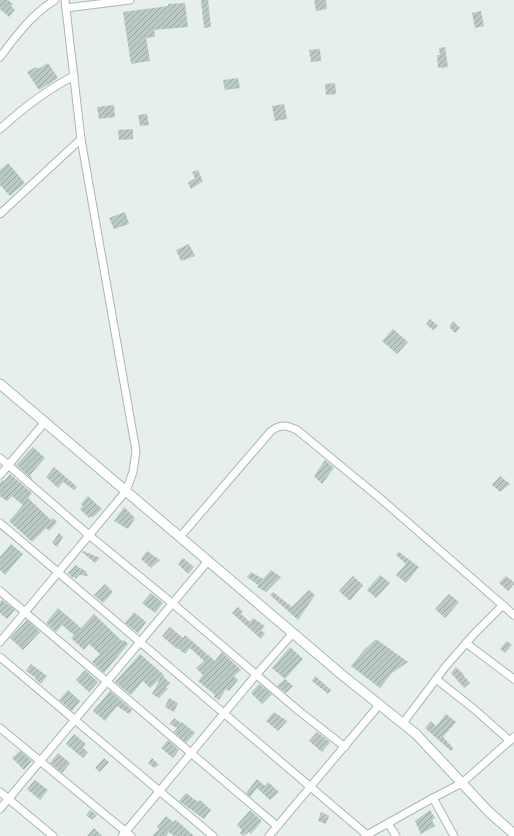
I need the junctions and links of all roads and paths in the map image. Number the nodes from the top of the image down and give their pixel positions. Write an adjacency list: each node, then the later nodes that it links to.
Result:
1 (55, 0): 4 (street)
2 (130, 0): 3 (street)
3 (66, 4): 5 (street)
4 (0, 57)
5 (74, 76): 6 (street); 7 (street)
6 (0, 129)
7 (81, 139): 8 (street); 14 (street)
8 (0, 214)
9 (0, 384): 10 (street)
10 (45, 422): 12 (street); 14 (street)
11 (0, 458): 12 (street)
12 (8, 465): 13 (street); 16 (street)
13 (0, 474)
14 (126, 491): 16 (street); 17 (street)
15 (0, 523): 19 (street)
16 (90, 536): 19 (street); 21 (street)
17 (180, 537): 18 (street); 22 (street)
18 (208, 560): 21 (street); 25 (street)
19 (58, 573): 23 (street); 27 (street)
20 (0, 591): 23 (street)
21 (172, 603): 27 (street); 30 (street)
22 (503, 605): 24 (street); 28 (street)
23 (25, 612): 26 (street); 33 (street)
24 (514, 615)
25 (293, 633): 30 (street); 34 (street)
26 (0, 642)
27 (140, 642): 33 (street); 35 (street)
28 (466, 643): 31 (street); 32 (street)
29 (0, 657): 36 (street)
30 (256, 675): 35 (street); 40 (street)
31 (436, 679): 37 (street); 39 (street)
32 (514, 679)
33 (106, 682): 36 (street); 41 (street)
34 (380, 704): 37 (street); 40 (street)
35 (224, 713): 41 (street); 44 (street)
36 (74, 720): 42 (street); 46 (street)
37 (403, 723): 43 (street)
38 (0, 728): 42 (street)
39 (512, 739): 43 (street)
40 (345, 747): 44 (street)
41 (190, 754): 46 (street); 51 (street)
42 (40, 761): 48 (street); 53 (street)
43 (462, 783): 47 (street); 52 (street)
44 (310, 787): 51 (street); 54 (street)
45 (0, 792): 48 (street)
46 (159, 792): 53 (street); 56 (street)
47 (433, 798): 50 (street); 59 (street)
48 (8, 799): 49 (street); 55 (street)
49 (0, 809)
50 (388, 823): 54 (street); 58 (street)
51 (277, 826): 57 (street)
52 (514, 834)
53 (126, 835)
54 (366, 835)
55 (53, 836)
56 (213, 836)
57 (269, 836)
58 (396, 836)
59 (454, 836)

